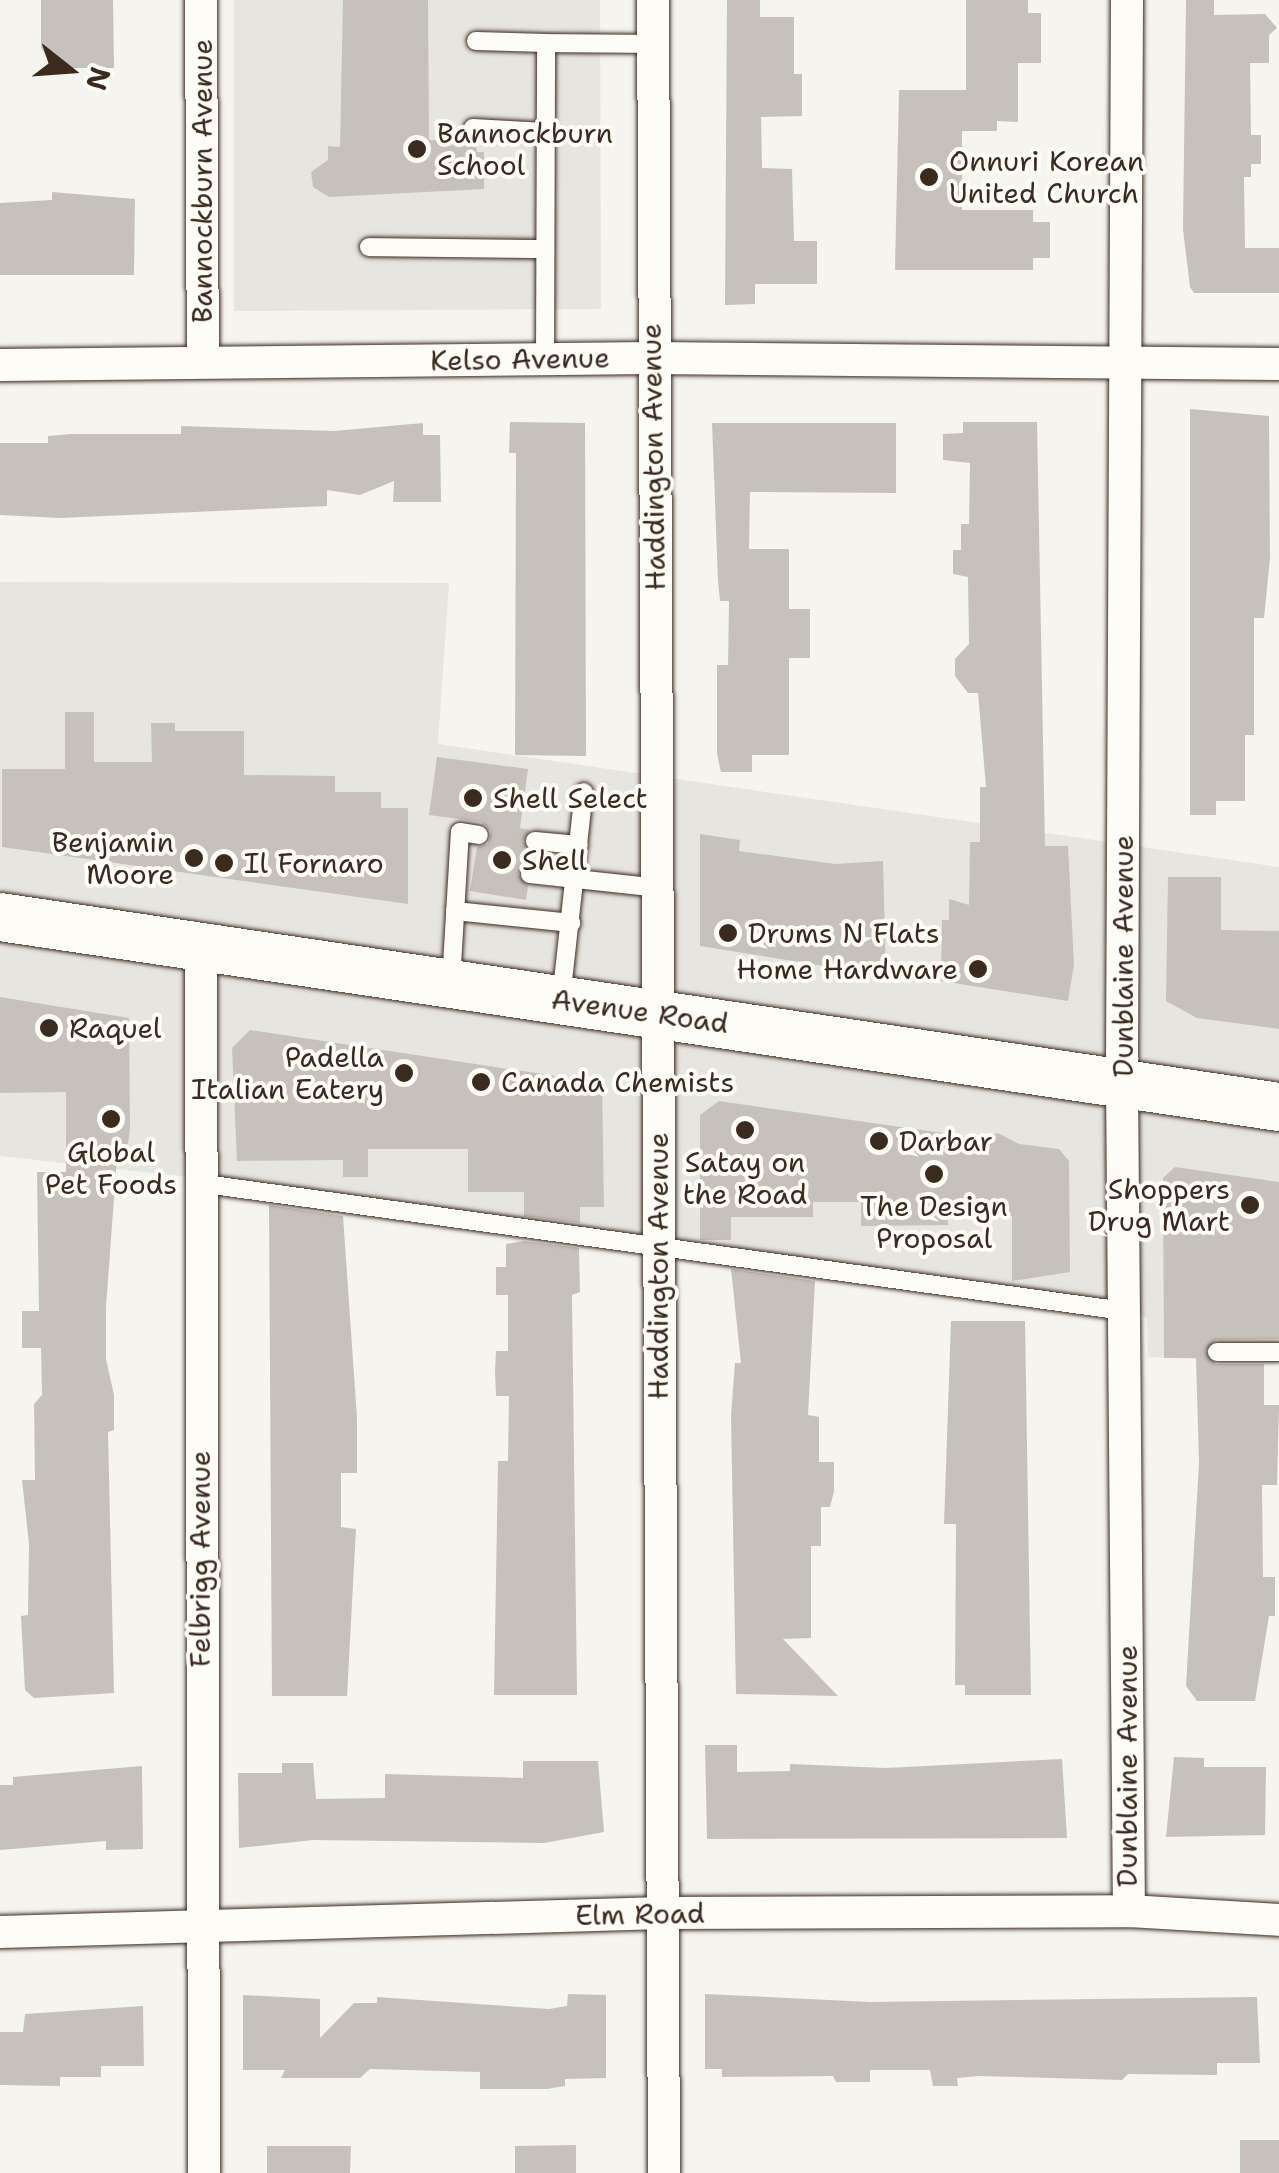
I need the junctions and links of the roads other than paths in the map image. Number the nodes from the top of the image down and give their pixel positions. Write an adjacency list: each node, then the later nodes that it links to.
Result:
1 (200, 0): 14 (street, Bannockburn Avenue)
2 (653, 0): 6 (street, Haddington Avenue)
3 (1127, 0): 13 (street, Dunblaine Avenue)
4 (476, 41): 5 (lane)
5 (546, 43): 6 (lane); 8 (lane)
6 (653, 44): 11 (street, Haddington Avenue)
7 (474, 128): 8 (lane)
8 (546, 132): 10 (lane)
9 (369, 247): 10 (lane)
10 (545, 249): 12 (lane)
11 (651, 358): 12 (street, Kelso Avenue); 13 (street, Kelso Avenue); 23 (street, Haddington Avenue)
12 (545, 359): 14 (street, Kelso Avenue)
13 (1126, 361): 15 (street, Kelso Avenue); 31 (street, Dunblaine Avenue)
14 (203, 362): 16 (street, Kelso Avenue)
15 (1279, 364)
16 (0, 365)
17 (584, 792): 20 (lane)
18 (479, 835): 24 (lane)
19 (535, 840): 20 (lane)
20 (578, 845): 22 (lane)
21 (530, 874): 22 (lane)
22 (575, 880): 23 (lane); 26 (lane)
23 (658, 888): 30 (street, Haddington Avenue)
24 (454, 910): 26 (lane); 28 (lane)
25 (0, 917): 27 (main road, Avenue Road)
26 (571, 923): 29 (lane)
27 (202, 944): 28 (main road, Avenue Road); 33 (street, Felbrigg Avenue)
28 (450, 982): 29 (main road, Avenue Road)
29 (561, 999): 30 (main road, Avenue Road)
30 (658, 1014): 31 (main road, Avenue Road); 34 (street, Haddington Avenue)
31 (1122, 1081): 32 (main road, Avenue Road); 35 (street, Dunblaine Avenue)
32 (1279, 1107)
33 (197, 1182): 34 (lane); 41 (street, Felbrigg Avenue)
34 (657, 1250): 35 (lane); 39 (street, Haddington Avenue)
35 (1124, 1311): 38 (street, Dunblaine Avenue)
36 (1218, 1352): 37 (lane)
37 (1279, 1352)
38 (1128, 1912): 39 (street, Elm Road); 40 (street, Elm Road)
39 (663, 1913): 41 (street, Elm Road); 44 (street, Haddington Avenue)
40 (1279, 1920)
41 (203, 1924): 42 (street, Elm Road); 43 (street, Felbrigg Avenue)
42 (0, 1932)
43 (204, 2173)
44 (664, 2173)

